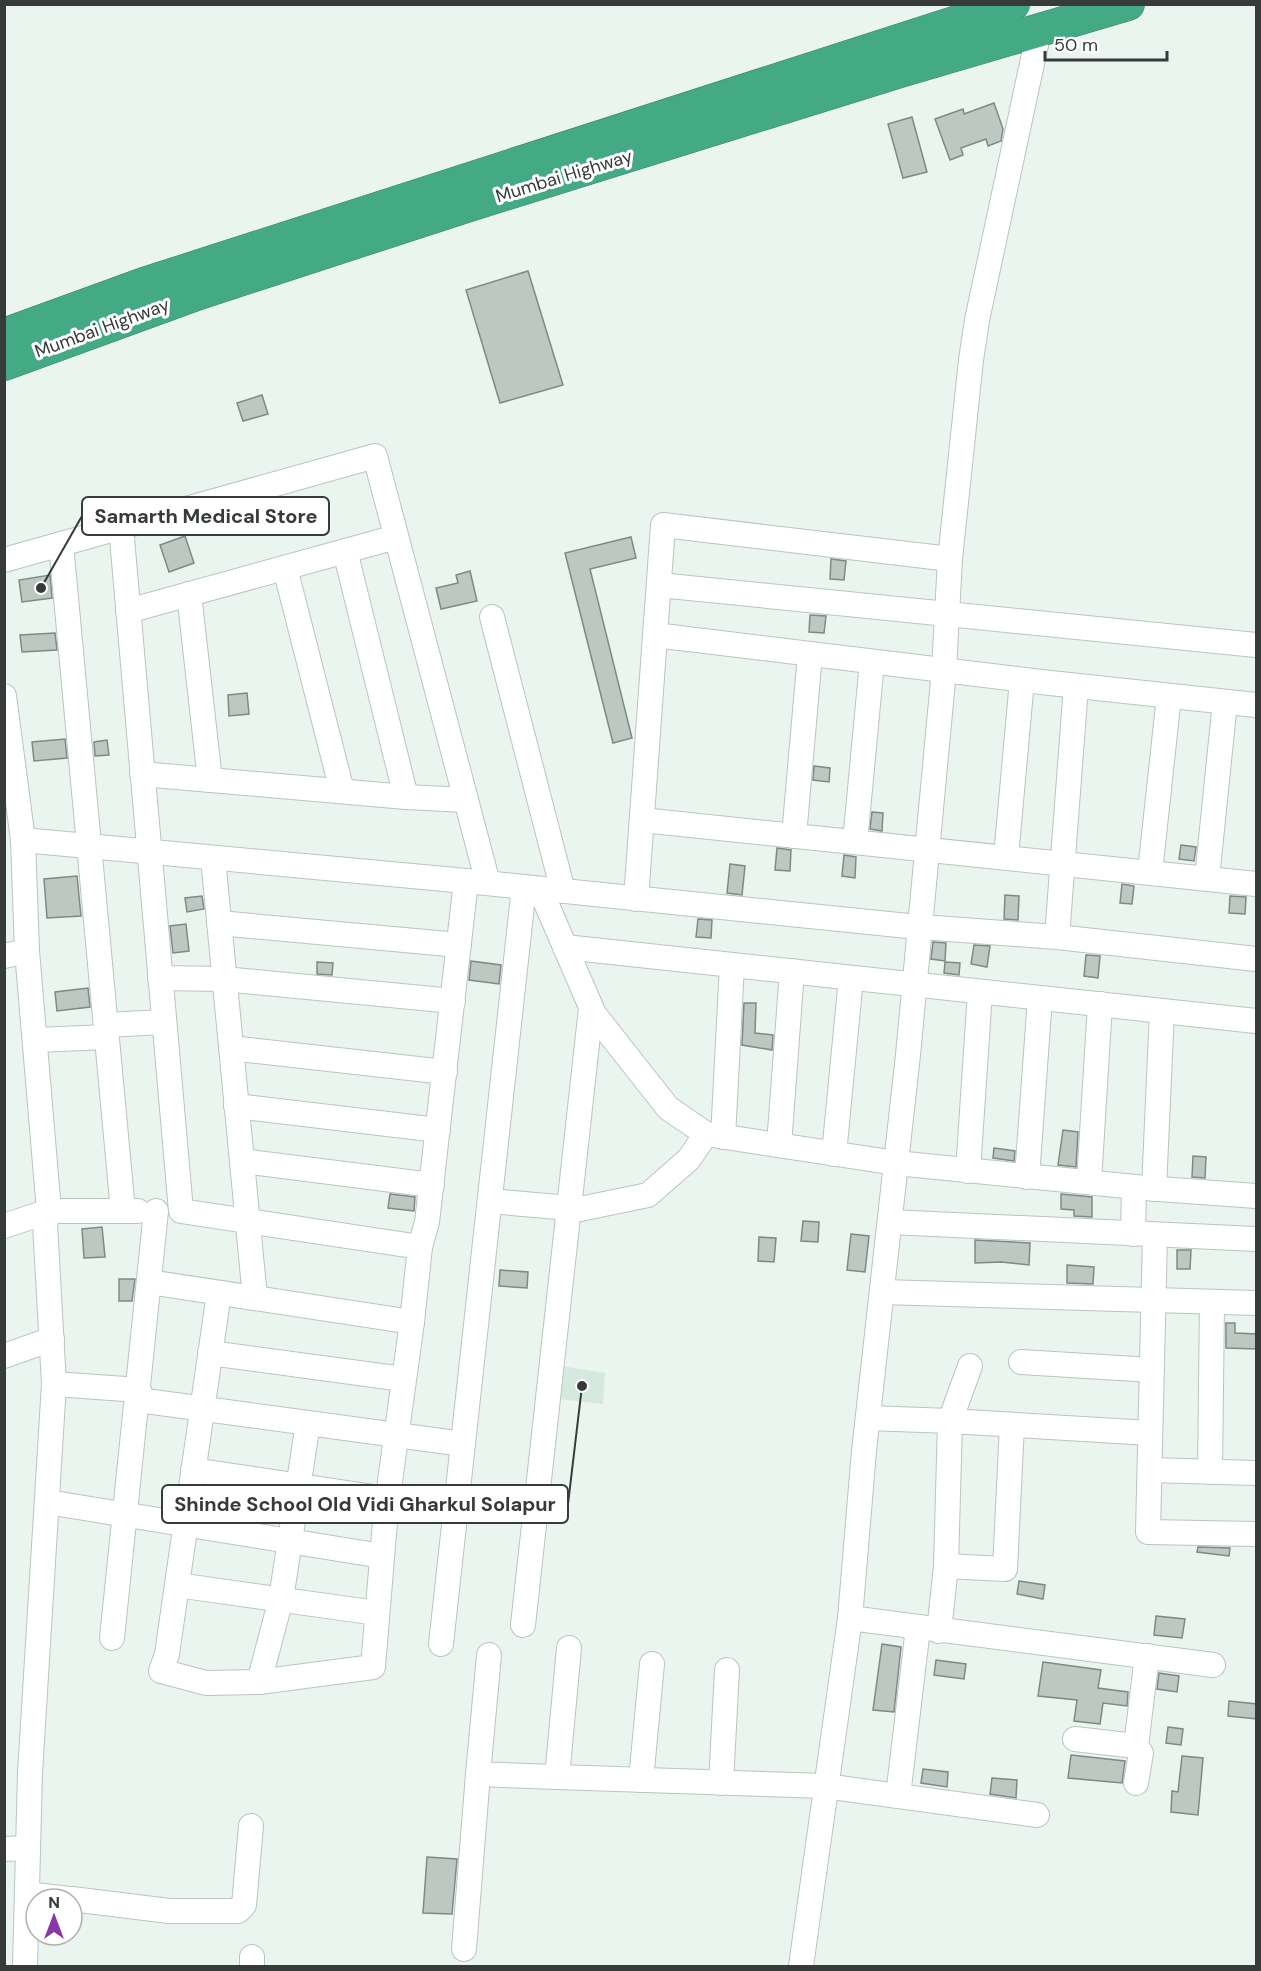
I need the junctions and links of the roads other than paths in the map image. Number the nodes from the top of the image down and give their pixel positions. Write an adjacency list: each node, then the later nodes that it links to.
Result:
1 (1013, 4): 4 (highway)
2 (1128, 4): 3 (highway, Mumbai Highway)
3 (1039, 31): 5 (highway, Mumbai Highway); 10 (street)
4 (4, 335)
5 (4, 364)
6 (121, 527): 7 (street); 8 (street); 15 (street)
7 (396, 537): 9 (street); 33 (street)
8 (61, 544): 11 (street); 38 (street)
9 (345, 551): 12 (street); 32 (street)
10 (950, 559): 13 (street); 16 (street)
11 (4, 560)
12 (285, 567): 14 (street); 31 (street)
13 (659, 585): 16 (street); 18 (street)
14 (189, 594): 15 (street); 30 (street)
15 (128, 611): 29 (street)
16 (946, 614): 19 (street); 22 (street)
17 (492, 617): 48 (street)
18 (655, 635): 20 (street); 34 (street)
19 (1257, 645)
20 (810, 654): 21 (street); 35 (street)
21 (872, 662): 22 (street); 37 (street)
22 (944, 670): 23 (street); 39 (street)
23 (1022, 680): 24 (street); 41 (street)
24 (1076, 686): 26 (street); 43 (street)
25 (4, 696): 36 (street)
26 (1169, 696): 27 (street); 44 (street)
27 (1225, 702): 28 (street); 45 (street)
28 (1257, 705)
29 (142, 774): 30 (street); 40 (street)
30 (210, 780): 31 (street)
31 (342, 791): 32 (street)
32 (406, 797): 33 (street)
33 (466, 801): 46 (street)
34 (642, 820): 35 (street); 49 (street)
35 (794, 836): 37 (street)
36 (23, 840): 38 (street); 55 (street)
37 (855, 842): 39 (street)
38 (89, 846): 40 (street); 71 (street)
39 (927, 849): 41 (street); 51 (street)
40 (149, 852): 42 (street); 59 (street)
41 (1006, 857): 43 (street)
42 (213, 858): 46 (street); 50 (street)
43 (1062, 863): 44 (street); 52 (street)
44 (1150, 872): 45 (street)
45 (1208, 878): 47 (street)
46 (477, 882): 48 (street); 53 (street)
47 (1257, 884)
48 (542, 889): 49 (street); 54 (street); 88 (street)
49 (636, 899): 51 (street)
50 (219, 923): 53 (street); 61 (street)
51 (920, 927): 52 (street); 62 (street)
52 (1057, 937): 56 (street)
53 (459, 945): 65 (street)
54 (565, 947): 57 (street); 67 (street)
55 (16, 953): 72 (street)
56 (1257, 959)
57 (732, 965): 58 (street); 77 (street)
58 (792, 971): 60 (street); 78 (street)
59 (160, 978): 61 (street); 70 (street)
60 (851, 978): 62 (street); 79 (street)
61 (224, 979): 65 (street); 73 (street)
62 (915, 985): 63 (street); 81 (street)
63 (980, 992): 64 (street); 82 (street)
64 (1040, 998): 66 (street); 83 (street)
65 (453, 1001): 74 (street)
66 (1100, 1005): 68 (street); 84 (street)
67 (591, 1008): 77 (street); 89 (street)
68 (1162, 1011): 69 (street); 86 (street)
69 (1257, 1021)
70 (164, 1022): 71 (street); 93 (street)
71 (106, 1031): 72 (street); 91 (street)
72 (35, 1040): 90 (street)
73 (231, 1048): 74 (street); 75 (street)
74 (445, 1072): 76 (street)
75 (236, 1106): 76 (street); 80 (street)
76 (438, 1130): 85 (street)
77 (715, 1135): 78 (street); 89 (street)
78 (779, 1145): 79 (street)
79 (834, 1154): 81 (street)
80 (242, 1161): 85 (street); 94 (street)
81 (896, 1163): 82 (street); 95 (street)
82 (968, 1171): 83 (street)
83 (1027, 1177): 84 (street)
84 (1089, 1182): 86 (street)
85 (432, 1185): 99 (street)
86 (1144, 1188): 87 (street); 97 (street)
87 (1257, 1196)
88 (490, 1201): 89 (street); 124 (street)
89 (569, 1208): 142 (street)
90 (49, 1211): 91 (street); 96 (street); 108 (street)
91 (123, 1211): 92 (street)
92 (156, 1211): 93 (street); 100 (street)
93 (181, 1211): 94 (street)
94 (248, 1221): 99 (street); 103 (street)
95 (890, 1222): 97 (street); 101 (street)
96 (4, 1226)
97 (1144, 1234): 98 (street); 104 (street)
98 (1257, 1239)
99 (420, 1247): 107 (street)
100 (149, 1282): 102 (street); 116 (street)
101 (882, 1292): 104 (street); 118 (street)
102 (219, 1293): 103 (street); 109 (street)
103 (255, 1298): 107 (street)
104 (1153, 1300): 105 (street); 113 (street)
105 (1212, 1302): 106 (street); 127 (street)
106 (1257, 1303)
107 (412, 1322): 114 (street)
108 (52, 1339): 110 (street); 115 (street)
109 (210, 1353): 114 (street); 117 (street)
110 (4, 1356)
111 (1021, 1362): 113 (street)
112 (970, 1366): 119 (street)
113 (1152, 1370): 122 (street)
114 (403, 1380): 123 (street)
115 (54, 1384): 116 (street); 131 (street)
116 (138, 1395): 117 (street); 132 (street)
117 (202, 1409): 120 (street); 125 (street)
118 (868, 1418): 119 (street); 141 (street)
119 (950, 1421): 121 (street); 137 (street)
120 (308, 1424): 123 (street); 129 (street)
121 (1012, 1425): 122 (street); 137 (street)
122 (1150, 1433): 126 (street)
123 (396, 1435): 124 (street); 130 (street)
124 (463, 1444): 145 (street)
125 (193, 1470): 129 (street); 133 (street)
126 (1150, 1470): 127 (street); 134 (street)
127 (1210, 1472): 128 (street)
128 (1257, 1473)
129 (299, 1486): 130 (street); 135 (street)
130 (387, 1499): 136 (street)
131 (47, 1502): 132 (street); 164 (street)
132 (125, 1515): 133 (street); 144 (street)
133 (185, 1524): 135 (street); 138 (street)
134 (1257, 1534)
135 (290, 1541): 136 (street); 139 (street)
136 (382, 1556): 140 (street)
137 (946, 1566): 143 (street)
138 (177, 1585): 139 (street); 152 (street)
139 (281, 1599): 140 (street); 152 (street)
140 (377, 1613): 152 (street)
141 (850, 1618): 143 (street); 160 (street)
142 (522, 1625)
143 (928, 1630): 148 (street); 161 (street)
144 (112, 1638)
145 (441, 1644)
146 (569, 1648): 156 (street)
147 (489, 1655): 155 (street)
148 (1147, 1656): 150 (street); 154 (street)
149 (652, 1664): 157 (street)
150 (1213, 1665)
151 (727, 1670): 158 (street)
152 (259, 1682)
153 (1076, 1739): 154 (street)
154 (1136, 1746): 159 (street)
155 (478, 1774): 156 (street); 168 (street)
156 (557, 1777): 157 (street)
157 (641, 1780): 158 (street)
158 (721, 1783): 160 (street)
159 (1136, 1783)
160 (825, 1786): 161 (street); 170 (street)
161 (898, 1796): 162 (street)
162 (1037, 1815)
163 (251, 1826): 166 (street)
164 (16, 1848): 165 (street)
165 (25, 1887)
166 (84, 1901)
167 (26, 1947): 169 (street)
168 (464, 1949)
169 (25, 1966)
170 (801, 1966)

